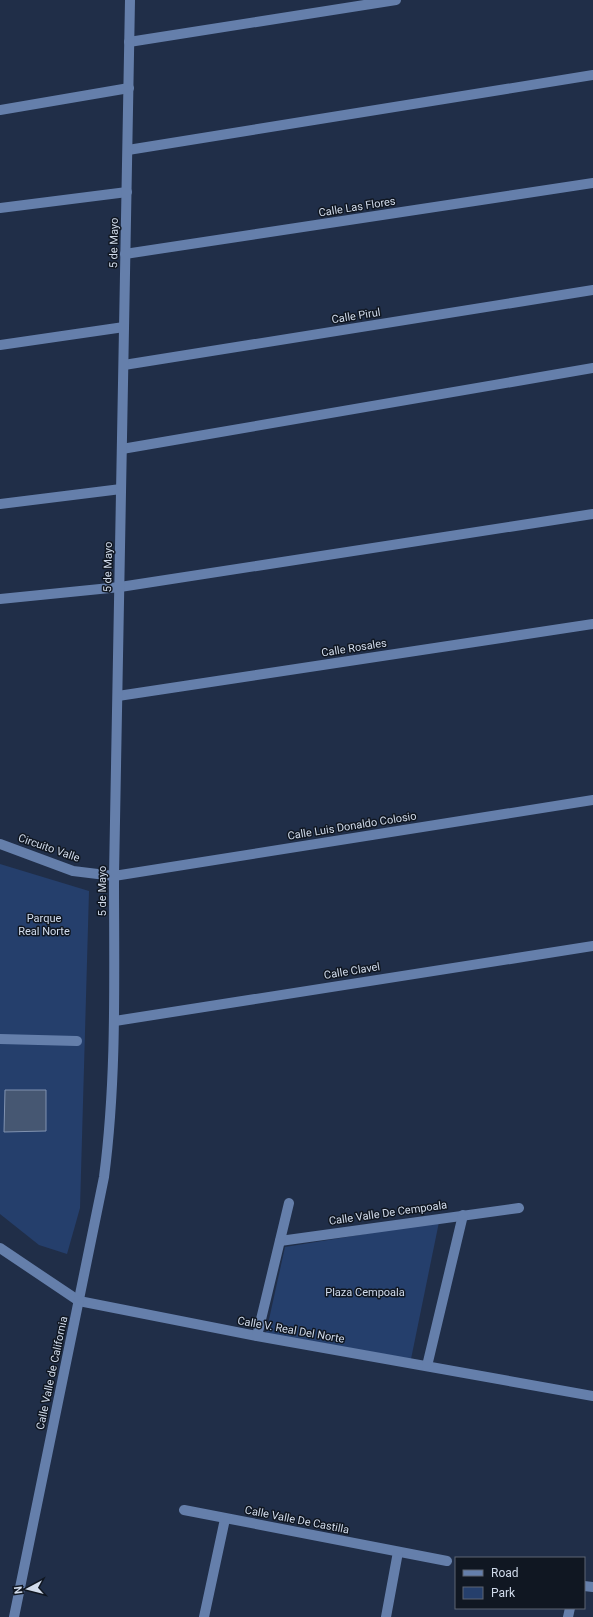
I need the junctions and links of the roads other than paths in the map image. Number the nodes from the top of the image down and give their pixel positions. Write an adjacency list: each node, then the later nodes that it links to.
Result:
1 (130, 0): 3 (street, 5 de Mayo)
2 (396, 0): 3 (street)
3 (129, 42): 5 (street, 5 de Mayo)
4 (593, 75): 7 (street)
5 (129, 88): 6 (street); 7 (street, 5 de Mayo)
6 (0, 110)
7 (128, 150): 9 (street, 5 de Mayo)
8 (593, 183): 11 (street, Calle Las Flores)
9 (127, 192): 10 (street); 11 (street, 5 de Mayo)
10 (0, 208)
11 (126, 254): 13 (street, 5 de Mayo)
12 (593, 290): 15 (street, Calle Pirul)
13 (124, 327): 14 (street); 15 (street, 5 de Mayo)
14 (0, 345)
15 (124, 365): 17 (street, 5 de Mayo)
16 (593, 368): 17 (street)
17 (122, 449): 18 (street, 5 de Mayo)
18 (121, 489): 19 (street); 21 (street, 5 de Mayo)
19 (0, 504)
20 (593, 514): 21 (street)
21 (120, 587): 22 (street); 24 (street, 5 de Mayo)
22 (0, 598)
23 (593, 624): 24 (street, Calle Rosales)
24 (118, 696): 27 (street, 5 de Mayo)
25 (593, 800): 27 (street, Calle Luis Donaldo Colosio)
26 (0, 844): 27 (street, Circuito Valle)
27 (114, 876): 29 (street, 5 de Mayo)
28 (593, 946): 29 (street, Calle Clavel)
29 (114, 1021): 32 (street, 5 de Mayo)
30 (0, 1039): 31 (street)
31 (77, 1041)
32 (110, 1134): 38 (street, Calle Valle de California)
33 (289, 1203): 36 (street)
34 (519, 1208): 35 (street)
35 (463, 1215): 36 (street, Calle Valle De Cempoala); 40 (street, Calle Valle De Cempoala)
36 (280, 1241): 39 (street)
37 (0, 1248): 38 (street, Calle V. Real Del Norte)
38 (79, 1301): 39 (street, Calle V. Real Del Norte); 46 (street, Calle Valle de California)
39 (257, 1336): 40 (street, Calle V. Real Del Norte)
40 (427, 1366): 41 (street, Calle V. Real Del Norte)
41 (593, 1396)
42 (184, 1510): 43 (street, Calle Valle De Castilla)
43 (225, 1519): 44 (street, Calle Valle De Castilla); 47 (street)
44 (398, 1552): 45 (street, Calle Valle De Castilla); 48 (street)
45 (447, 1561)
46 (14, 1617)
47 (204, 1617)
48 (386, 1617)

